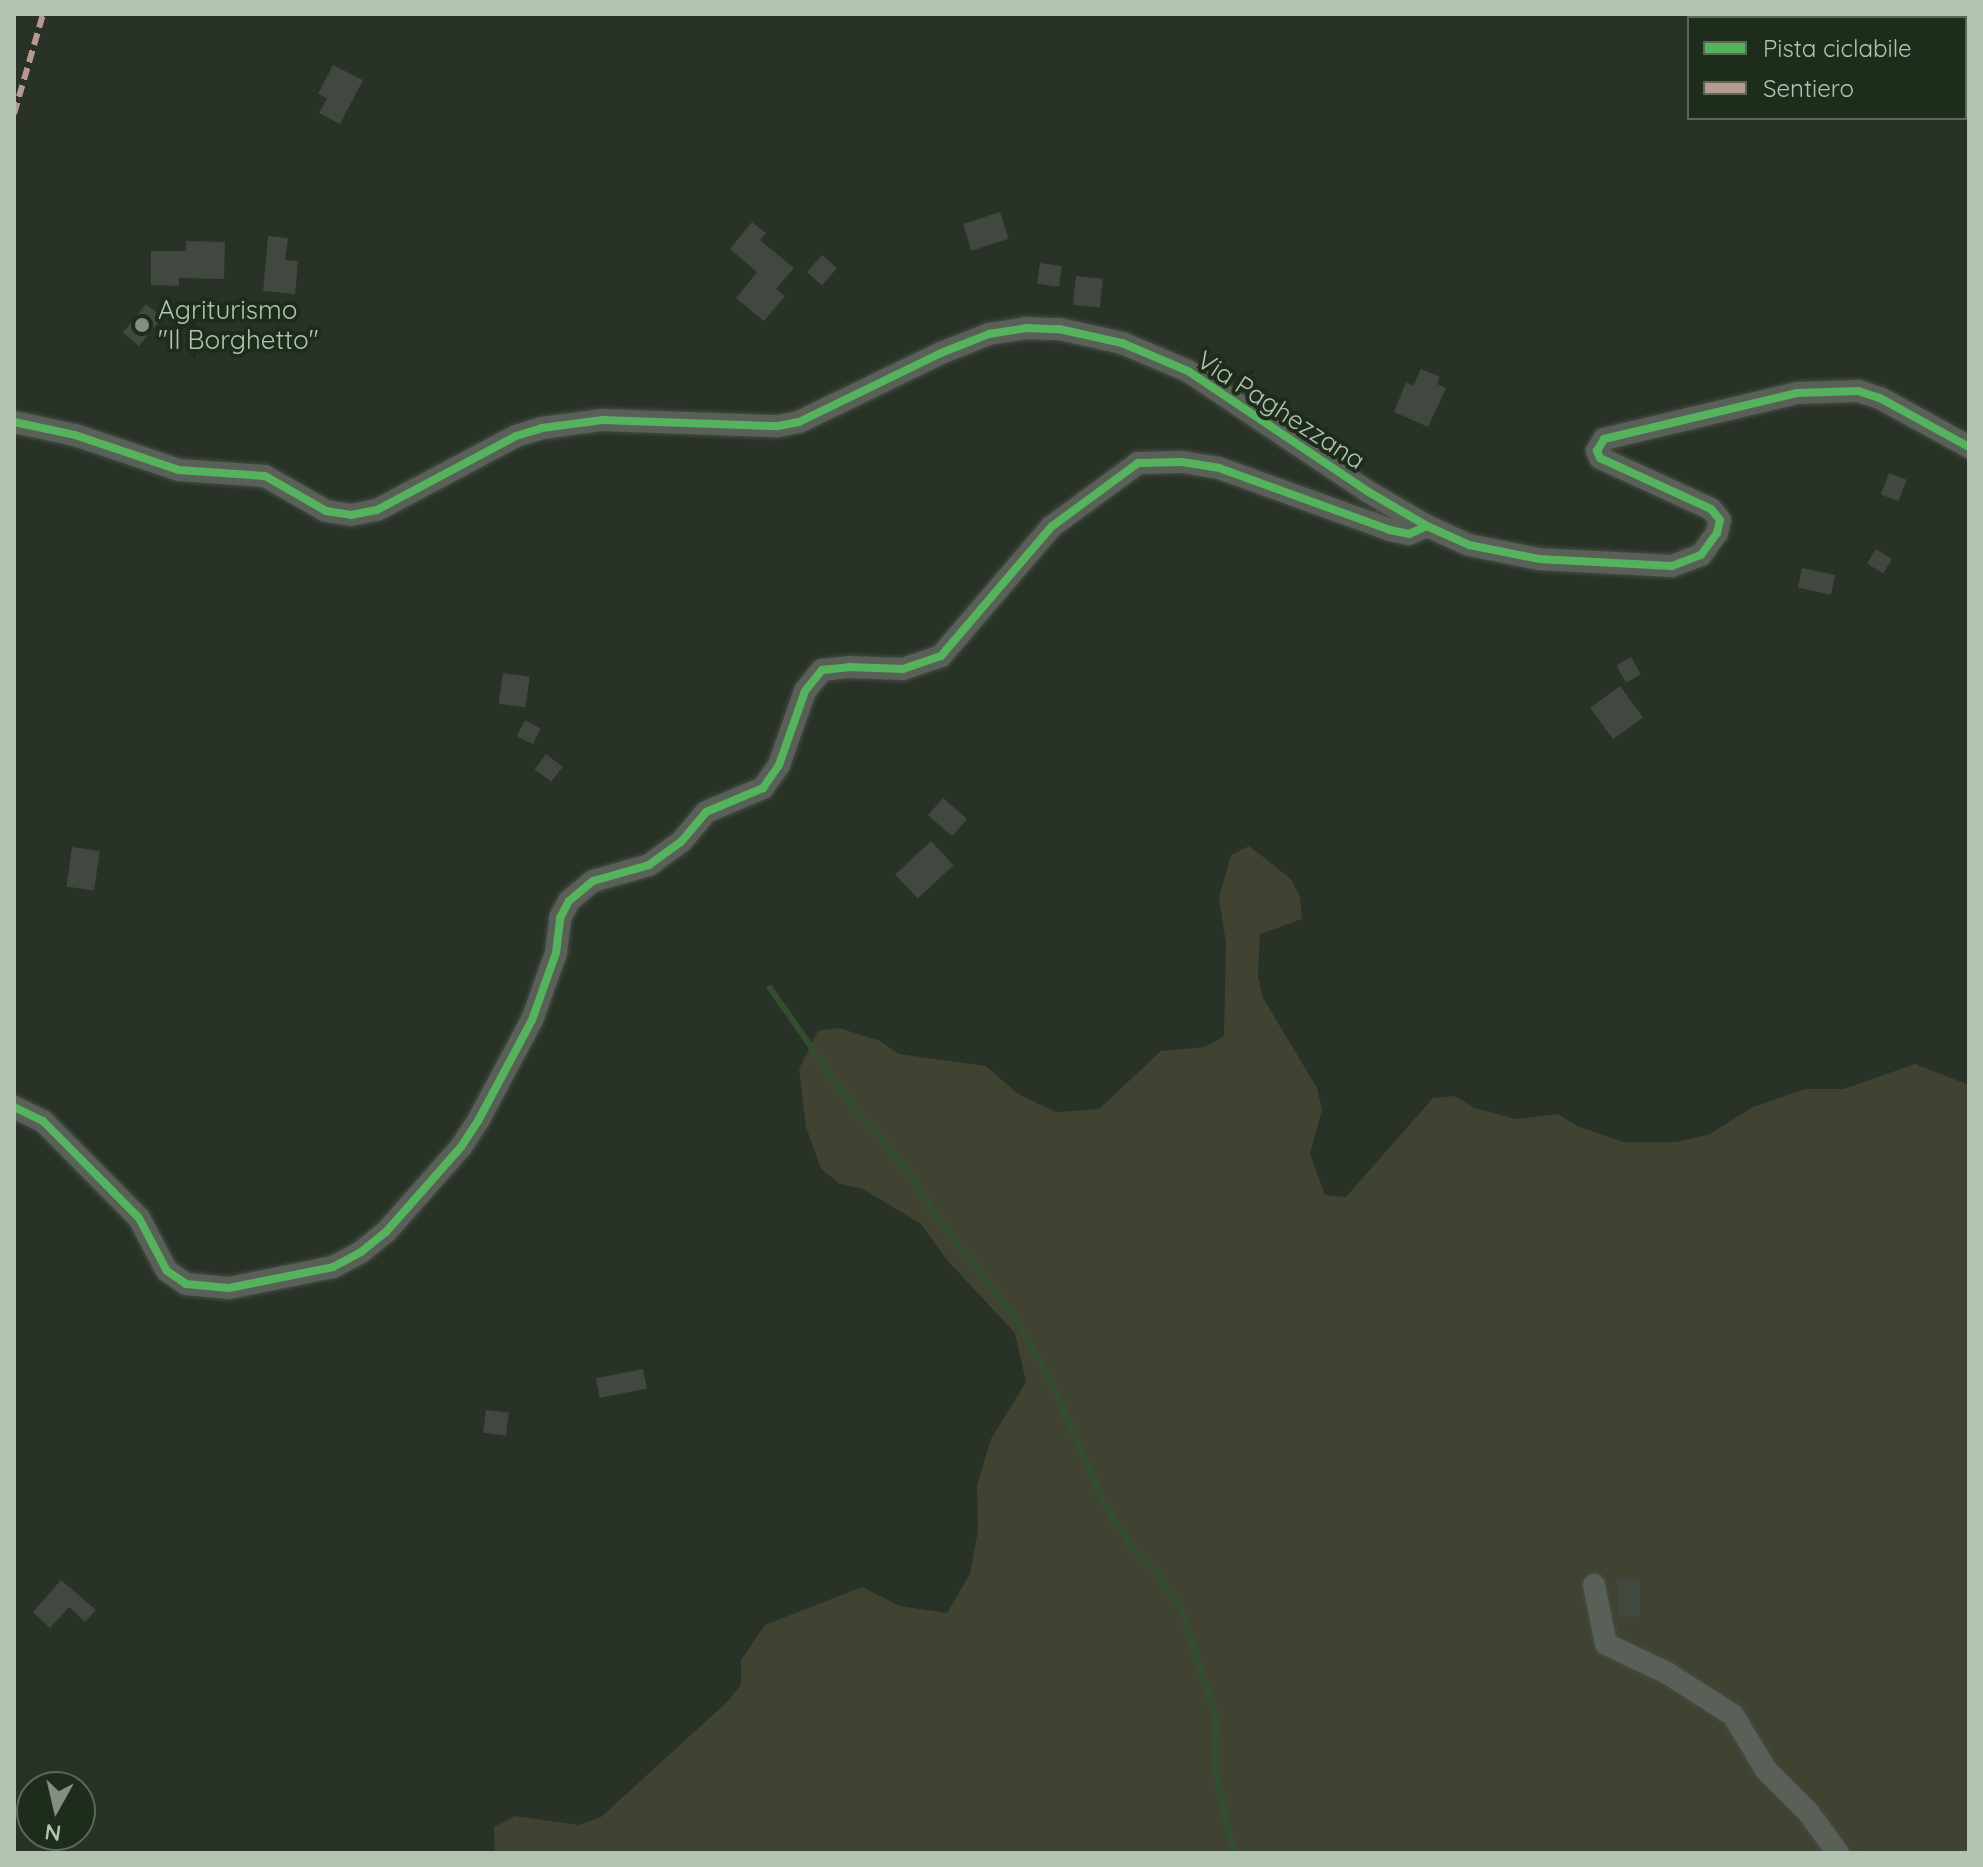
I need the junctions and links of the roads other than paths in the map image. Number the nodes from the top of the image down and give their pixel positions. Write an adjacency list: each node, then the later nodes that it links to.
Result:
1 (14, 422): 3 (street, Via Paghezzana)
2 (1969, 447): 3 (street, Via Paghezzana)
3 (1427, 526): 4 (street)
4 (14, 1107)
5 (1594, 1585): 6 (street)
6 (1838, 1853)

